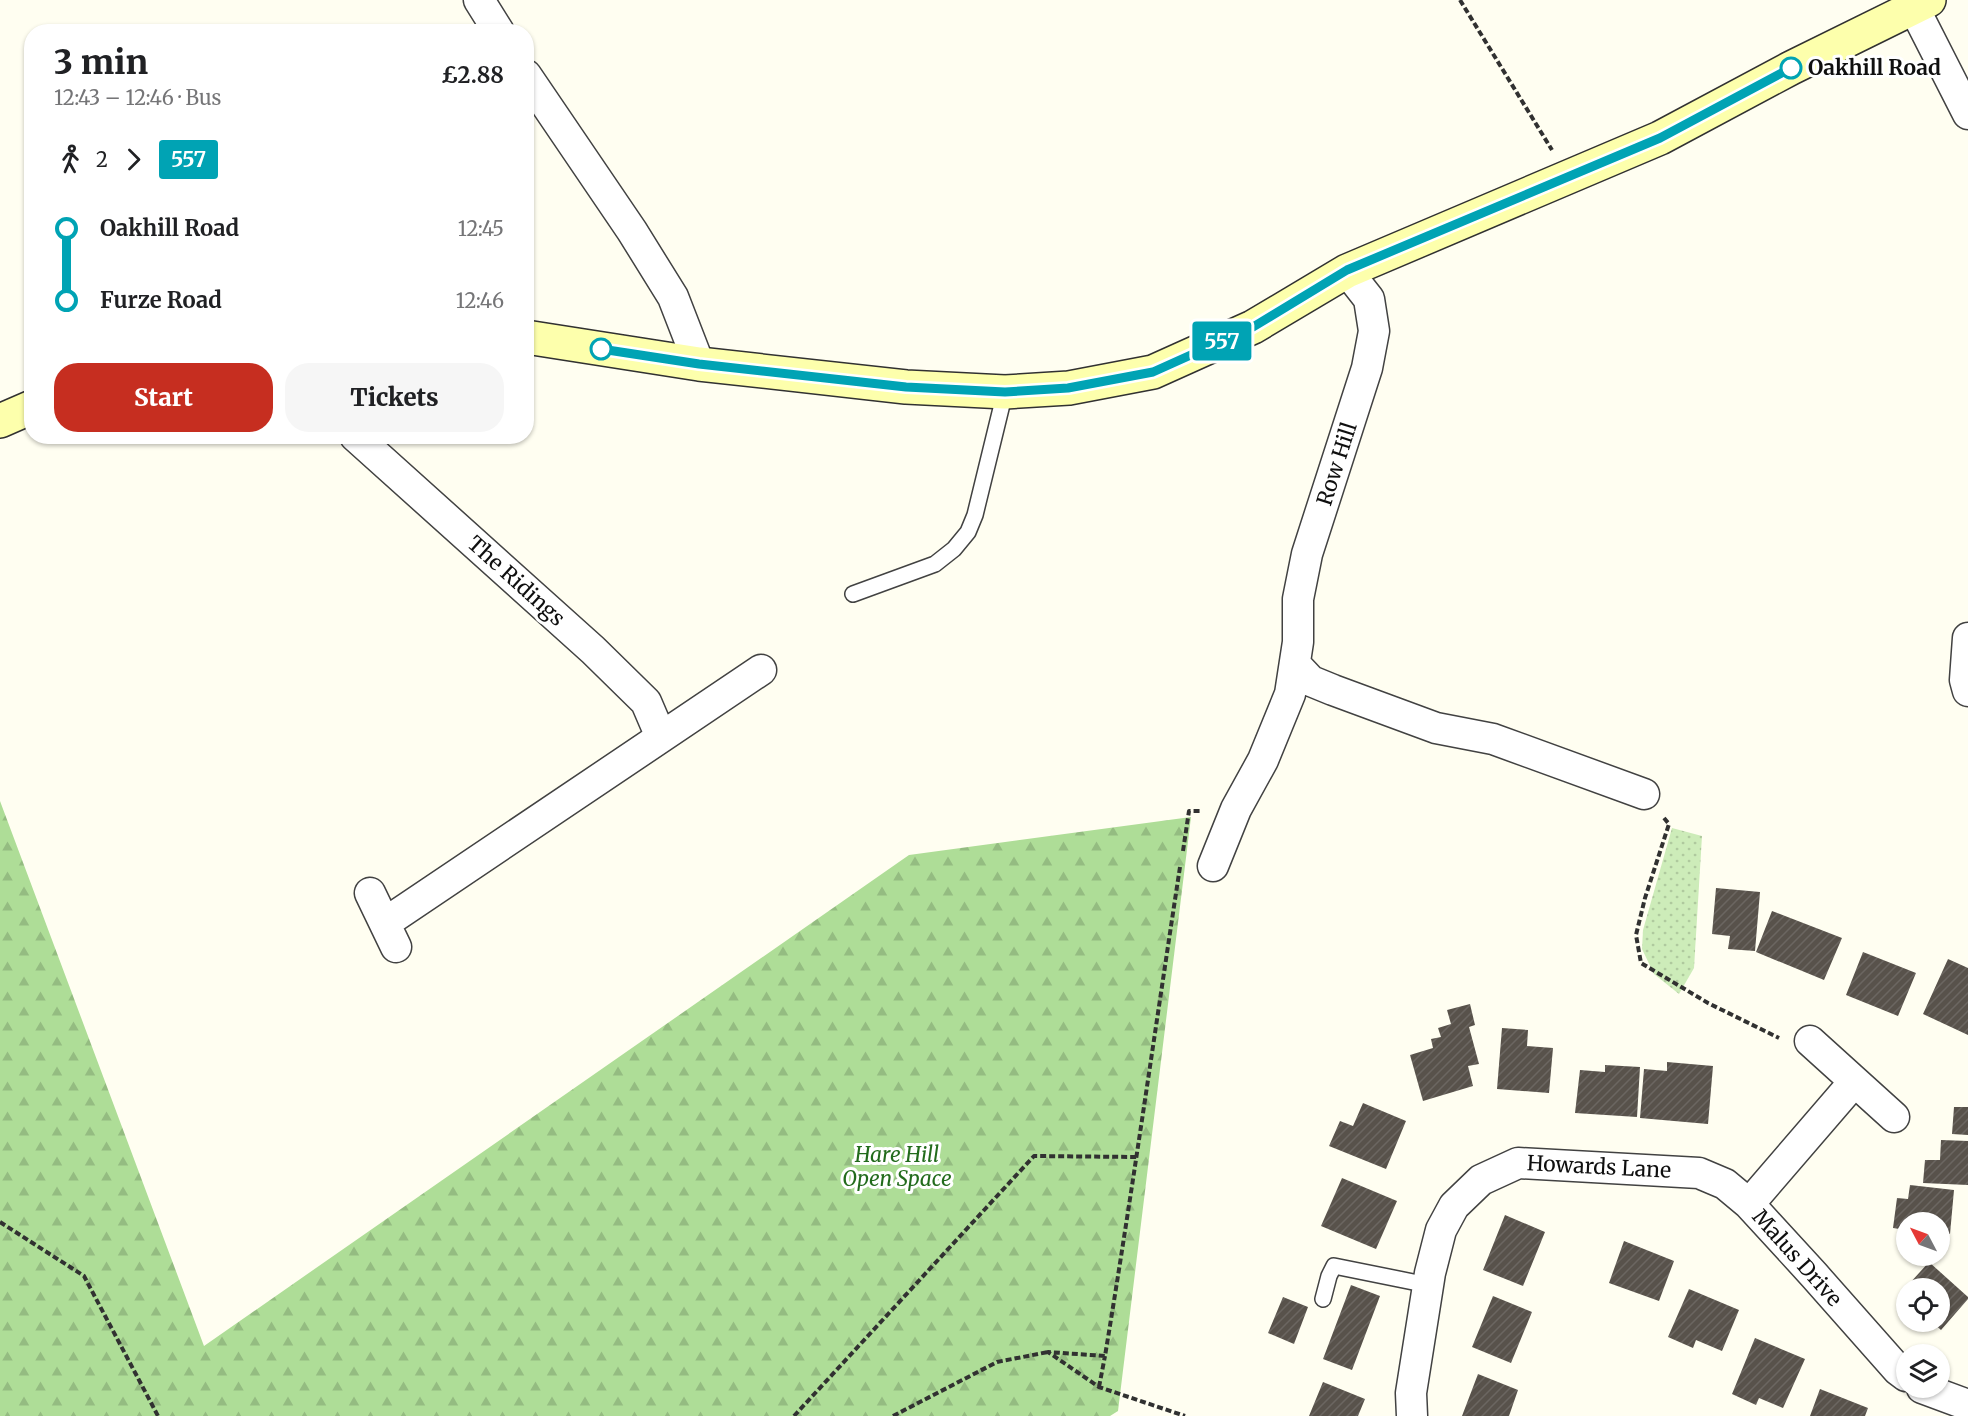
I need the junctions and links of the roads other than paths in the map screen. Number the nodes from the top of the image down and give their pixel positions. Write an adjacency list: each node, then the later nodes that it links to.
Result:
1 (479, 0): 3 (street)
2 (1922, 4): 5 (street); 6 (street)
3 (494, 24)
4 (534, 87): 8 (street)
5 (1968, 114)
6 (1347, 270): 9 (street); 15 (street, Row Hill)
7 (534, 338): 8 (street)
8 (699, 364): 9 (street)
9 (1005, 392): 13 (lane)
10 (24, 410): 11 (street)
11 (0, 421)
12 (364, 444): 18 (street, The Ridings)
13 (853, 594)
14 (1968, 638): 17 (street)
15 (1295, 664): 19 (street); 20 (street, Row Hill)
16 (762, 670): 18 (street)
17 (1968, 691)
18 (661, 737): 21 (street)
19 (1644, 794)
20 (1213, 866)
21 (370, 893)
22 (1810, 1041): 23 (street)
23 (1854, 1082): 24 (street); 25 (street, Malus Drive)
24 (1894, 1117)
25 (1749, 1204): 26 (street, Howards Lane); 28 (street, Malus Drive)
26 (1428, 1286): 27 (lane); 31 (street, Howards Lane)
27 (1323, 1299)
28 (1896, 1368)
29 (1949, 1398): 30 (street)
30 (1968, 1405)
31 (1412, 1416)

